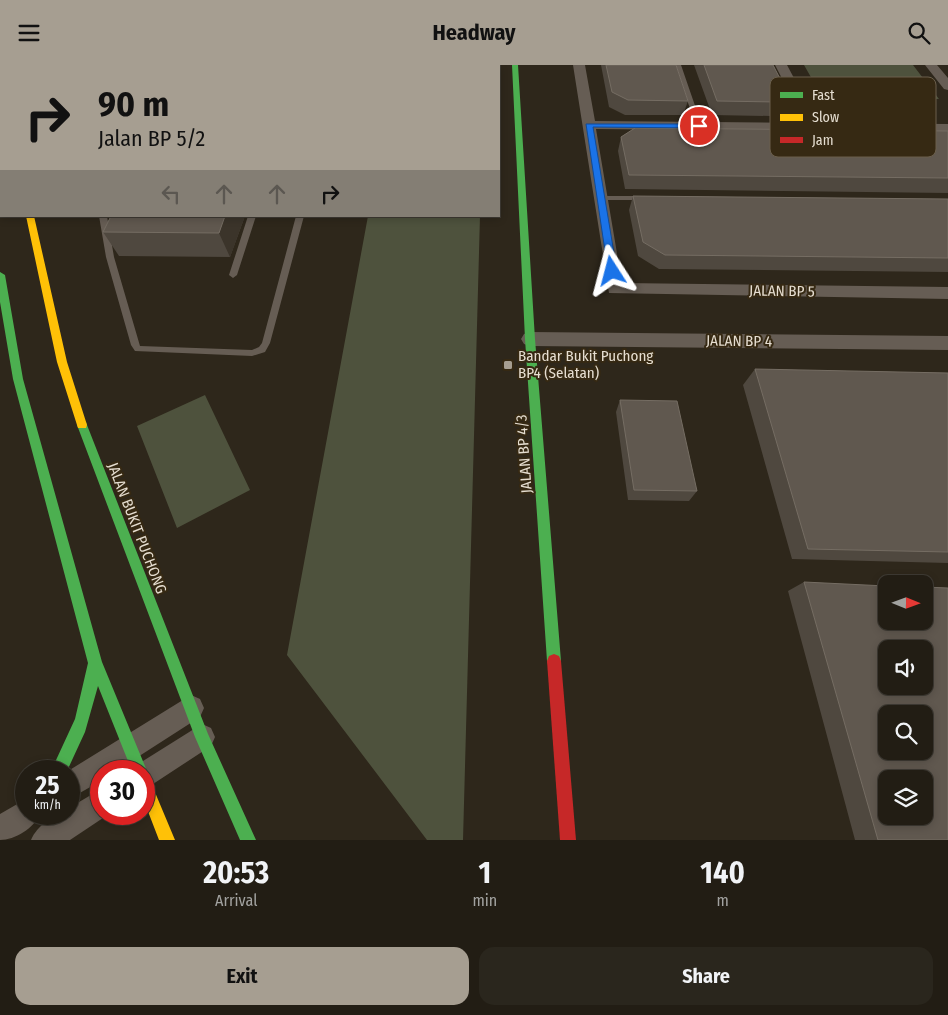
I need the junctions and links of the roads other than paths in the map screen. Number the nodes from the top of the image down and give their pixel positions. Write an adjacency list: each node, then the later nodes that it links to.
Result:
1 (515, 65): 20 (main road, JALAN BP 4/3)
2 (579, 65): 8 (street)
3 (678, 65): 9 (lane)
4 (781, 65): 6 (street)
5 (931, 65): 7 (street)
6 (787, 77)
7 (948, 86)
8 (589, 125): 9 (street); 11 (street)
9 (699, 126): 10 (street)
10 (770, 127)
11 (600, 198): 12 (lane); 19 (street, JALAN BP 5)
12 (660, 198)
13 (30, 217): 23 (main road, JALAN BUKIT PUCHONG)
14 (103, 217): 16 (lane)
15 (252, 217): 18 (lane)
16 (300, 217)
17 (0, 275): 22 (main road)
18 (233, 275)
19 (948, 293)
20 (530, 339): 21 (street, JALAN BP 4); 37 (main road, JALAN BP 4/3)
21 (948, 343)
22 (95, 662): 25 (main road); 26 (main road)
23 (191, 707): 24 (main road, JALAN BUKIT PUCHONG); 25 (street)
24 (202, 737): 28 (street); 36 (main road, JALAN BUKIT PUCHONG)
25 (129, 747): 27 (main road); 29 (street)
26 (66, 760)
27 (134, 760)
28 (155, 768)
29 (80, 779)
30 (90, 810): 34 (street)
31 (155, 812): 35 (main road)
32 (15, 820): 33 (street)
33 (0, 830)
34 (45, 840)
35 (166, 840)
36 (248, 840)
37 (568, 840)

